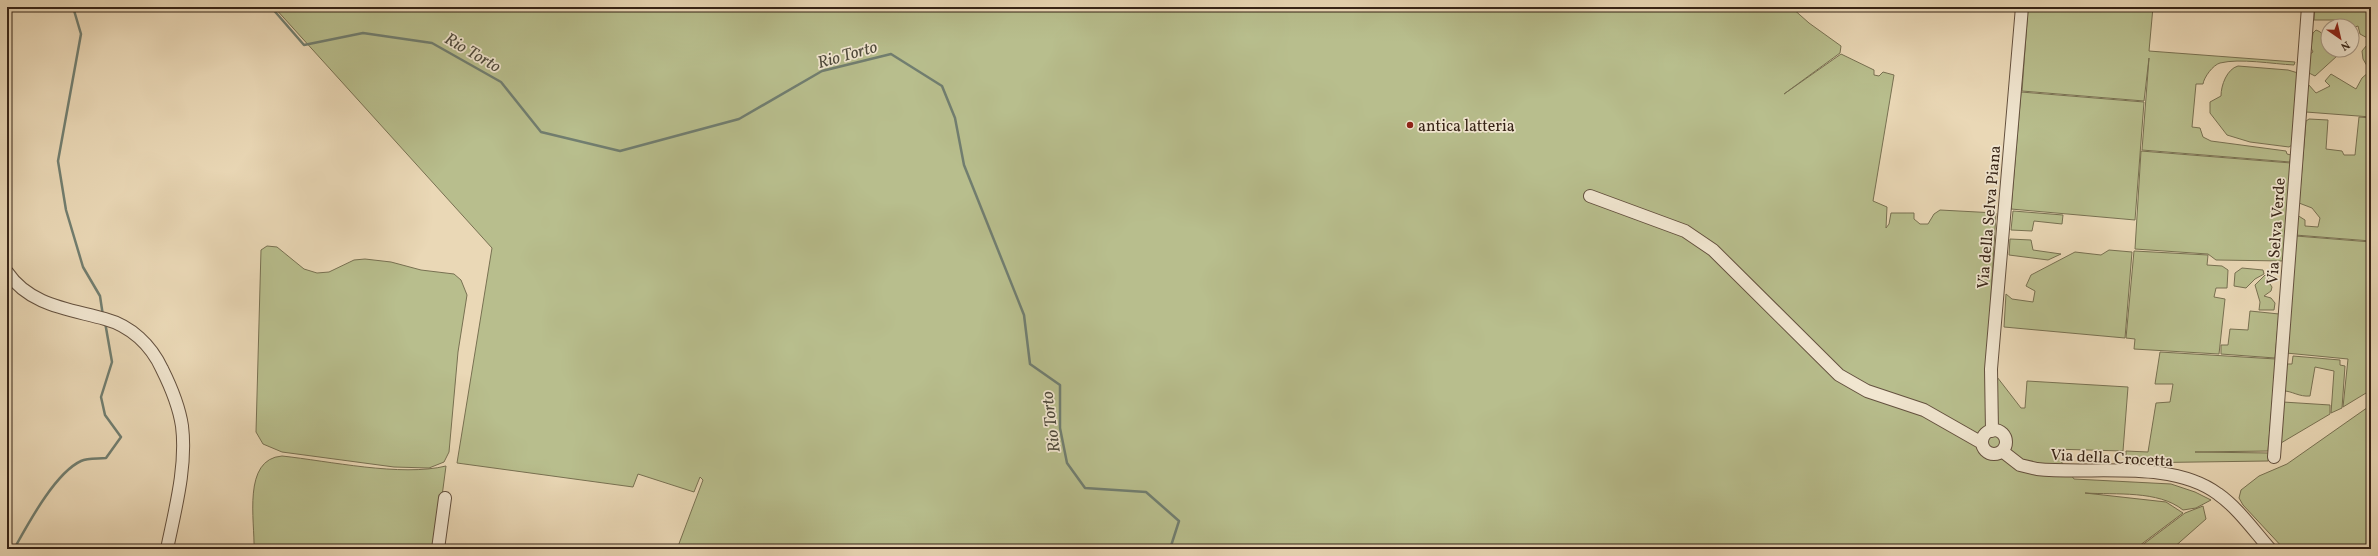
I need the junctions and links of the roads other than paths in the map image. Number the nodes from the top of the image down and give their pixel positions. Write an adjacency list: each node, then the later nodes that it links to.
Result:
1 (2022, 7): 5 (street, Via della Selva Piana)
2 (2308, 7): 8 (street, Via Selva Verde)
3 (1590, 196): 6 (street)
4 (7, 272): 10 (street)
5 (1992, 431): 6 (street); 7 (street)
6 (1982, 443): 7 (street)
7 (2002, 451): 12 (street, Via della Crocetta)
8 (2274, 457)
9 (445, 498): 11 (street)
10 (167, 549)
11 (438, 549)
12 (2270, 549)

